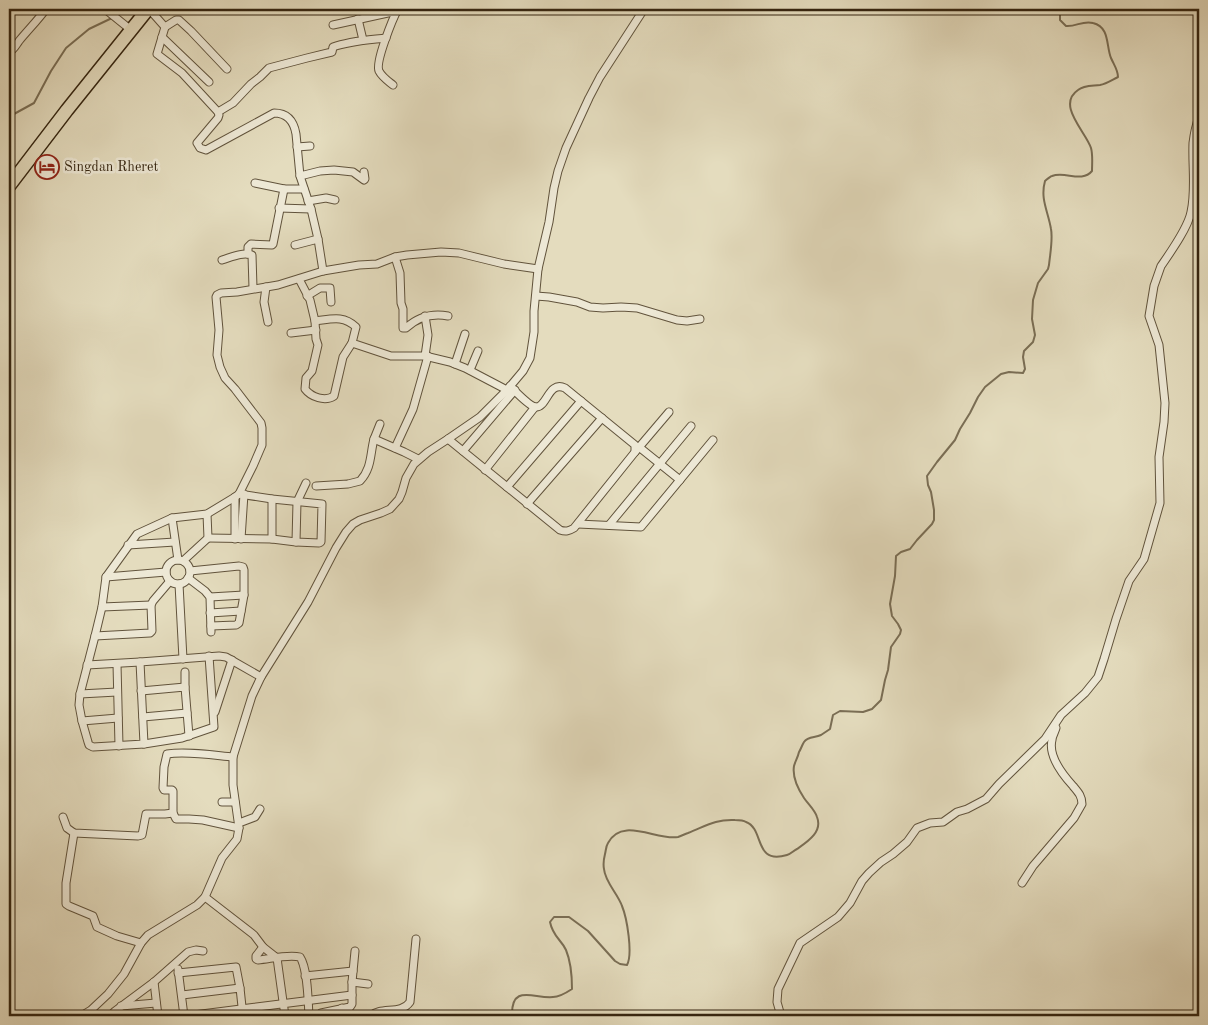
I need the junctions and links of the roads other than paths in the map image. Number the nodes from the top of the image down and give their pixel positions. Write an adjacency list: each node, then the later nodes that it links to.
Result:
1 (46, 9): 14 (street)
2 (105, 9): 9 (street)
3 (149, 9): 9 (highway); 10 (street)
4 (644, 9): 37 (street)
5 (397, 10): 6 (street); 12 (street)
6 (373, 12): 7 (street)
7 (358, 19): 8 (street); 13 (street)
8 (333, 25)
9 (126, 26): 25 (highway)
10 (165, 27): 11 (street); 15 (street)
11 (162, 37): 16 (street); 18 (street)
12 (386, 38): 13 (street); 17 (street)
13 (363, 40): 18 (street)
14 (9, 52)
15 (227, 69)
16 (209, 82)
17 (393, 85)
18 (218, 112): 21 (street)
19 (1199, 116): 117 (street)
20 (310, 146): 21 (street)
21 (297, 147): 23 (street)
22 (364, 172): 23 (street)
23 (300, 176): 27 (street)
24 (255, 183): 26 (street)
25 (9, 186)
26 (284, 189): 27 (street); 30 (street)
27 (304, 189): 29 (street)
28 (335, 200): 29 (street)
29 (308, 201): 31 (street)
30 (279, 208): 31 (street); 34 (street)
31 (311, 209): 32 (street)
32 (318, 239): 33 (street); 38 (street)
33 (295, 245)
34 (248, 254): 36 (street); 41 (street)
35 (395, 257): 37 (street); 38 (street); 45 (street)
36 (222, 260)
37 (538, 269): 43 (street)
38 (323, 271): 39 (street)
39 (299, 279): 40 (street); 42 (street)
40 (266, 287): 41 (street); 49 (street)
41 (253, 288): 78 (street)
42 (307, 296): 44 (street); 48 (street)
43 (536, 296): 47 (street); 58 (street)
44 (331, 302)
45 (426, 316): 46 (street); 55 (street)
46 (448, 316)
47 (700, 319)
48 (315, 321): 50 (street); 53 (street)
49 (268, 322)
50 (316, 330): 51 (street); 53 (street)
51 (292, 333)
52 (465, 334): 56 (street)
53 (352, 343): 55 (street)
54 (478, 351): 57 (street)
55 (426, 356): 56 (street); 68 (street)
56 (455, 364): 57 (street)
57 (470, 370): 58 (street)
58 (511, 388): 60 (street); 66 (street); 70 (street)
59 (581, 401): 60 (street); 62 (street); 77 (street)
60 (535, 407): 73 (street)
61 (669, 412): 69 (street)
62 (602, 418): 69 (street); 81 (street)
63 (380, 424): 65 (street)
64 (691, 426): 72 (street)
65 (374, 439): 68 (street); 76 (street)
66 (448, 439): 70 (street); 71 (street)
67 (713, 440): 74 (street)
68 (395, 448): 71 (street)
69 (637, 450): 72 (street); 84 (street)
70 (463, 451): 73 (street)
71 (418, 459): 112 (street)
72 (660, 464): 74 (street); 85 (street)
73 (485, 470): 77 (street)
74 (680, 480): 85 (street)
75 (306, 483): 80 (street)
76 (316, 486)
77 (506, 487): 81 (street)
78 (239, 495): 79 (street); 82 (street); 87 (street)
79 (272, 499): 80 (street); 88 (street)
80 (297, 502): 90 (street); 90 (street)
81 (527, 504): 84 (street)
82 (207, 514): 83 (street); 86 (street)
83 (172, 518): 89 (street); 91 (street)
84 (578, 524): 85 (street)
85 (609, 525)
86 (208, 538): 87 (street); 92 (street)
87 (238, 539): 88 (street)
88 (272, 539): 90 (street)
89 (175, 542): 91 (street); 92 (street)
90 (296, 542)
91 (128, 545): 95 (street)
92 (180, 560): 93 (street); 94 (street)
93 (166, 572): 95 (street); 96 (street)
94 (189, 575): 97 (street); 98 (street); 99 (street)
95 (106, 577): 101 (street)
96 (170, 581): 97 (street); 100 (street)
97 (178, 584): 106 (street)
98 (244, 595): 99 (street); 102 (street)
99 (210, 597): 103 (street)
100 (151, 605): 101 (street); 104 (street)
101 (102, 607): 104 (street)
102 (242, 610): 103 (street); 103 (street)
103 (210, 613)
104 (95, 636): 110 (street)
105 (209, 656): 106 (street); 107 (street); 119 (street)
106 (182, 659): 108 (street)
107 (232, 660): 112 (street); 119 (street)
108 (140, 662): 109 (street); 114 (street)
109 (117, 664): 110 (street); 115 (street)
110 (87, 666): 116 (street)
111 (185, 672): 113 (street)
112 (261, 677): 126 (street)
113 (186, 687): 114 (street); 118 (street)
114 (141, 691): 120 (street)
115 (117, 692): 116 (street); 121 (street)
116 (80, 694): 122 (street)
117 (1064, 712): 134 (street); 167 (street)
118 (187, 713): 120 (street); 123 (street)
119 (214, 715): 123 (street)
120 (143, 717): 124 (street)
121 (118, 718): 122 (street); 125 (street)
122 (82, 721): 125 (street)
123 (189, 736): 124 (street)
124 (144, 744): 125 (street)
125 (119, 746)
126 (233, 757): 128 (street); 130 (street)
127 (222, 802): 128 (street)
128 (235, 802): 132 (street)
129 (260, 809): 132 (street)
130 (172, 813): 132 (street); 133 (street)
131 (63, 817): 133 (street)
132 (239, 826): 135 (street)
133 (74, 833): 137 (street)
134 (1022, 883)
135 (205, 897): 137 (street); 138 (street)
136 (416, 940): 166 (street)
137 (141, 943): 158 (street)
138 (263, 948): 141 (street); 141 (street)
139 (203, 950): 142 (street)
140 (355, 951): 143 (street)
141 (277, 958): 145 (street); 154 (street)
142 (177, 961): 144 (street); 146 (street)
143 (353, 971): 145 (street); 147 (street)
144 (178, 973): 149 (street); 150 (street)
145 (305, 976): 152 (street)
146 (154, 982): 153 (street); 155 (street)
147 (352, 982): 148 (street); 151 (street)
148 (368, 984)
149 (240, 988): 150 (street); 157 (street)
150 (182, 995): 161 (street)
151 (352, 995): 152 (street); 156 (street)
152 (308, 1000): 154 (street); 163 (street)
153 (156, 1003): 155 (street); 160 (street)
154 (283, 1004): 157 (street); 162 (street)
155 (121, 1006): 159 (street)
156 (342, 1008): 164 (street); 165 (street)
157 (243, 1013): 161 (street)
158 (80, 1016)
159 (110, 1016)
160 (158, 1016)
161 (185, 1016)
162 (285, 1016)
163 (309, 1016)
164 (318, 1016)
165 (344, 1016)
166 (370, 1016)
167 (781, 1016)

